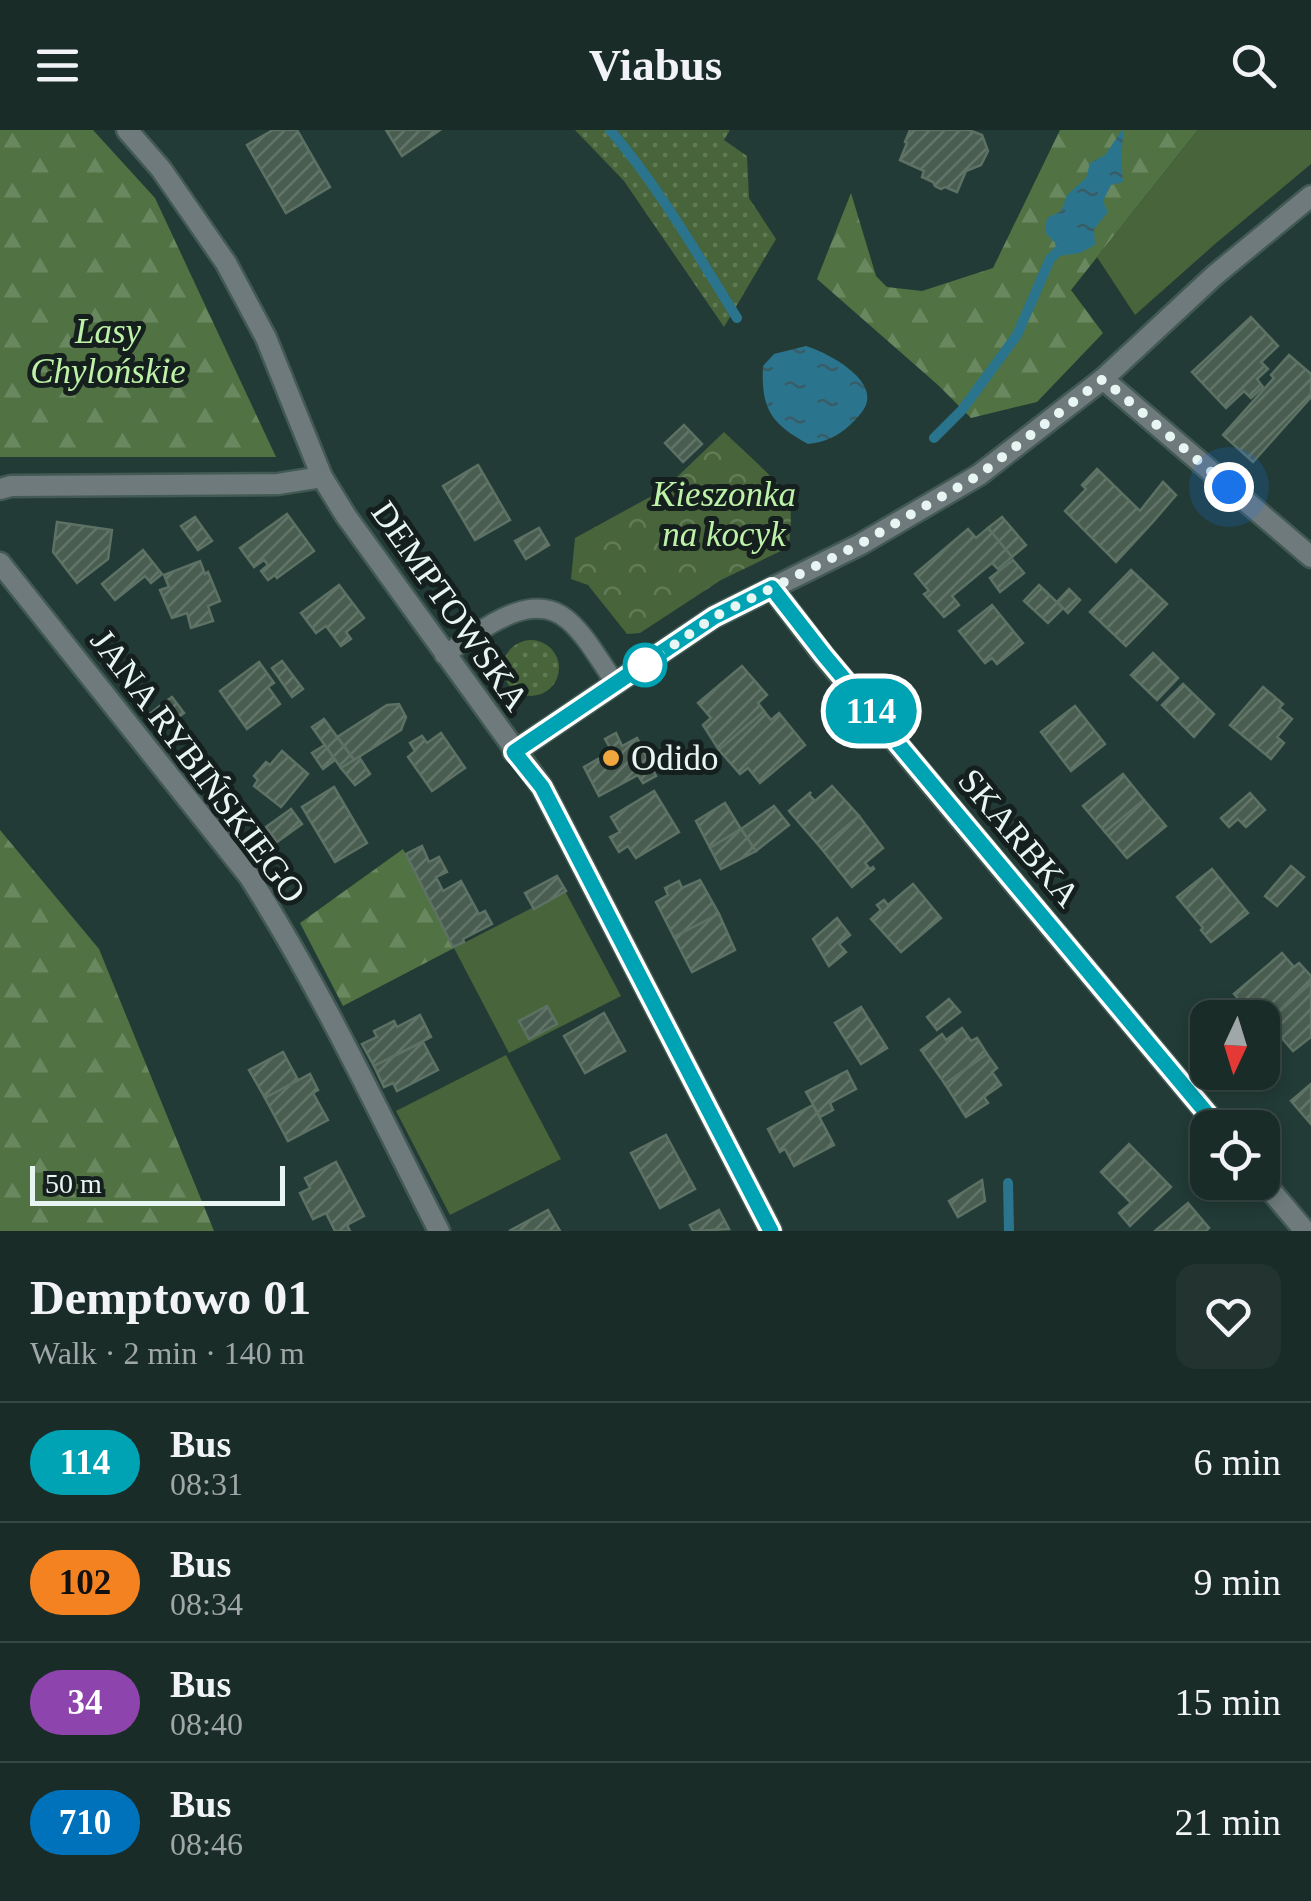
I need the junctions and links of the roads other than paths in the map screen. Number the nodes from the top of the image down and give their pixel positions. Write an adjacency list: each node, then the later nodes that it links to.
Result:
1 (126, 130): 4 (street, DEMPTOWSKA)
2 (1311, 196): 3 (street)
3 (1103, 379): 6 (street); 8 (street)
4 (322, 477): 5 (street); 9 (street, DEMPTOWSKA)
5 (0, 489)
6 (1311, 557)
7 (0, 563): 14 (street, JANA RYBIŃSKIEGO)
8 (772, 588): 10 (street); 12 (street, SKARBKA)
9 (444, 655): 10 (lane); 11 (street, DEMPTOWSKA)
10 (616, 684): 11 (street)
11 (514, 752): 15 (street, DEMPTOWSKA)
12 (1204, 1110)
13 (1279, 1200): 16 (street)
14 (439, 1231)
15 (771, 1231)
16 (1305, 1231)

